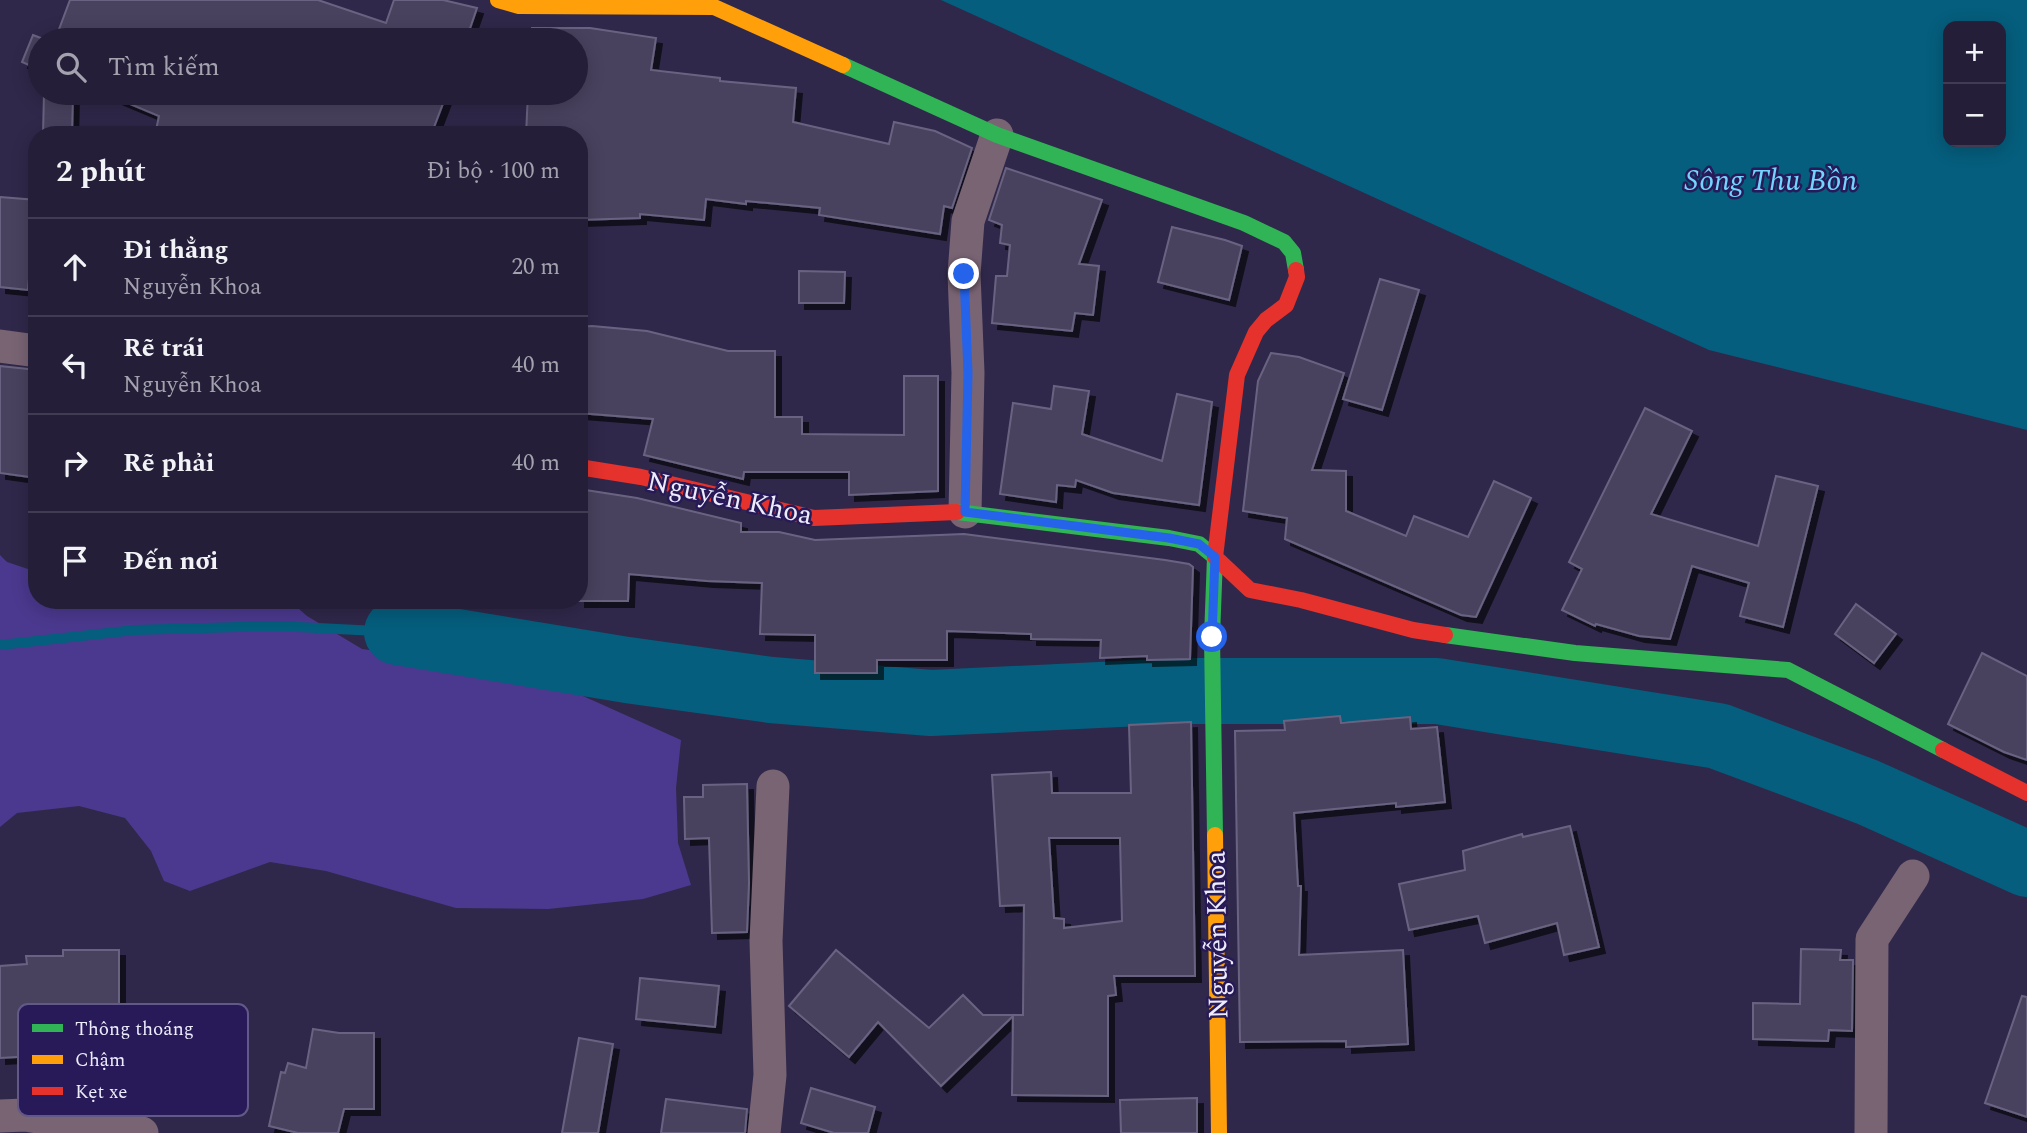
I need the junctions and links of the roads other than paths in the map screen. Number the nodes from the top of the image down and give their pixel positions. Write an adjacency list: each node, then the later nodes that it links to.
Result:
1 (498, 0): 2 (street)
2 (997, 135): 6 (street); 7 (street)
3 (0, 346): 4 (street)
4 (28, 350)
5 (588, 468): 6 (street, Nguyễn Khoa)
6 (965, 512): 7 (street, Nguyễn Khoa)
7 (1215, 557): 9 (street, Nguyễn Khoa); 16 (street, Nguyễn Khoa)
8 (773, 786): 15 (street)
9 (2027, 793)
10 (1913, 876): 17 (street)
11 (18, 1115): 12 (street)
12 (0, 1116)
13 (32, 1116): 14 (street)
14 (142, 1133)
15 (764, 1133)
16 (1219, 1133)
17 (1871, 1133)

